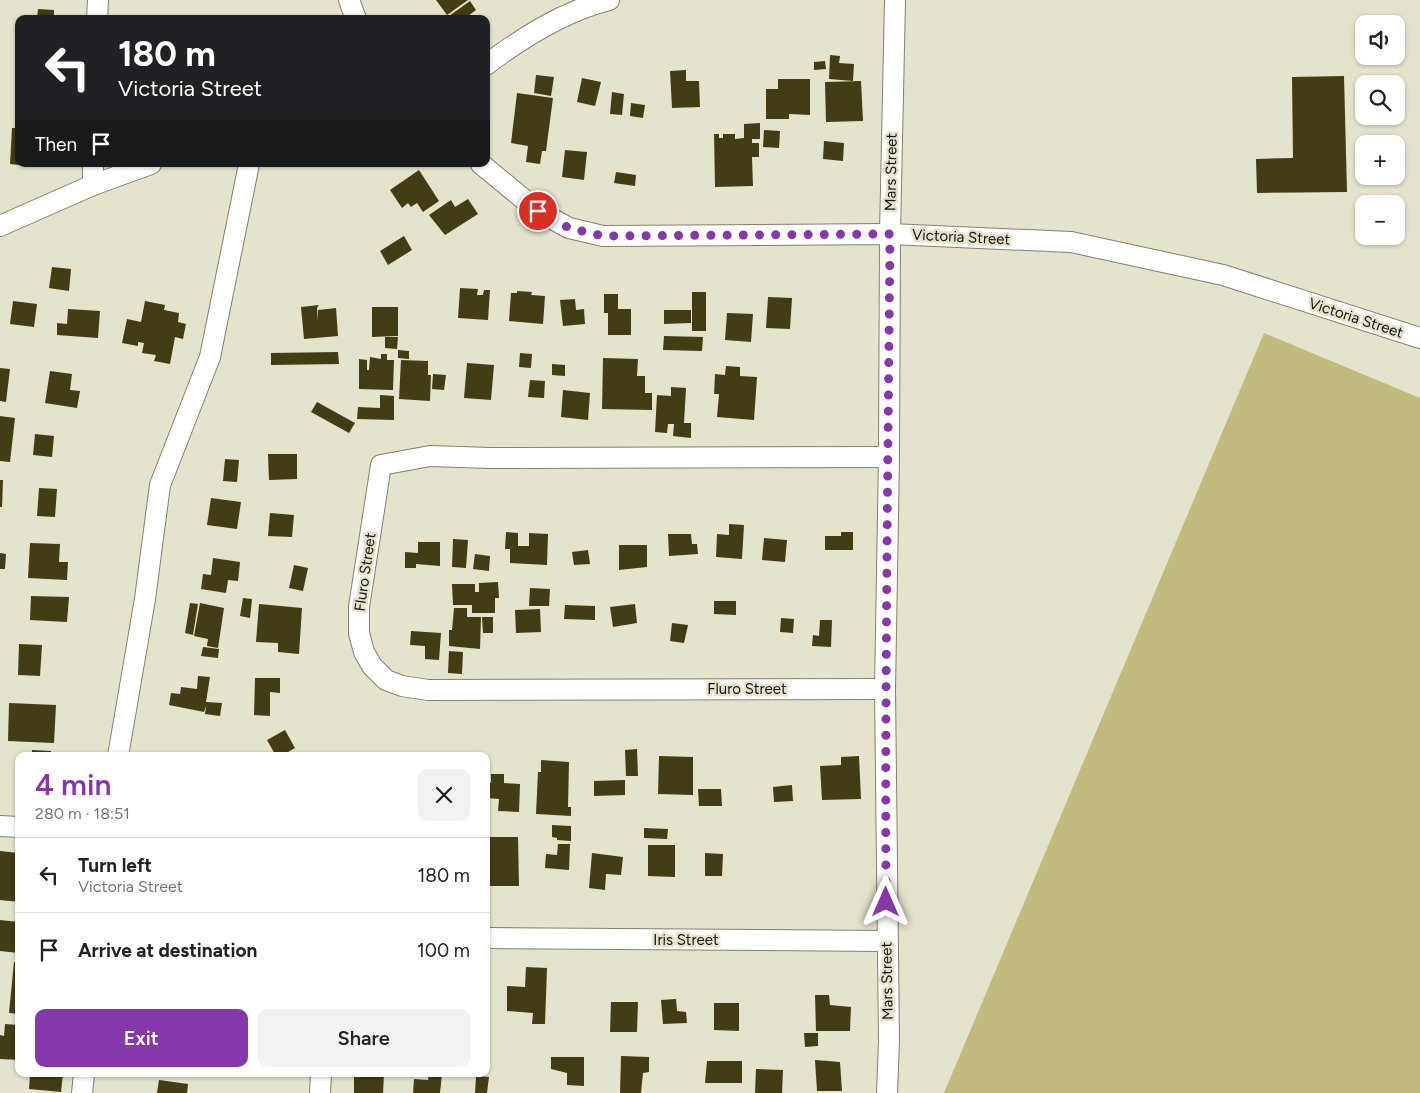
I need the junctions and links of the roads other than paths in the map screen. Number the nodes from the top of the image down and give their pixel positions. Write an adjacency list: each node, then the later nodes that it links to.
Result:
1 (98, 0): 5 (street)
2 (348, 0): 6 (street)
3 (609, 0): 7 (street)
4 (895, 0): 14 (street, Mars Street)
5 (97, 15)
6 (354, 15)
7 (490, 62)
8 (94, 167): 12 (street)
9 (143, 167): 12 (street)
10 (249, 167): 18 (street)
11 (485, 167): 14 (street, Victoria Street)
12 (93, 185): 13 (street)
13 (0, 226)
14 (890, 234): 15 (street, Victoria Street); 16 (street, Mars Street)
15 (1420, 338)
16 (889, 457): 17 (street, Mars Street); 17 (street, Fluro Street)
17 (885, 689): 22 (street, Mars Street)
18 (119, 752)
19 (0, 826): 20 (street)
20 (15, 826)
21 (490, 938): 22 (street, Iris Street)
22 (886, 941): 27 (street, Mars Street)
23 (84, 1077): 25 (street)
24 (321, 1077): 26 (street)
25 (82, 1093)
26 (320, 1093)
27 (887, 1093)

